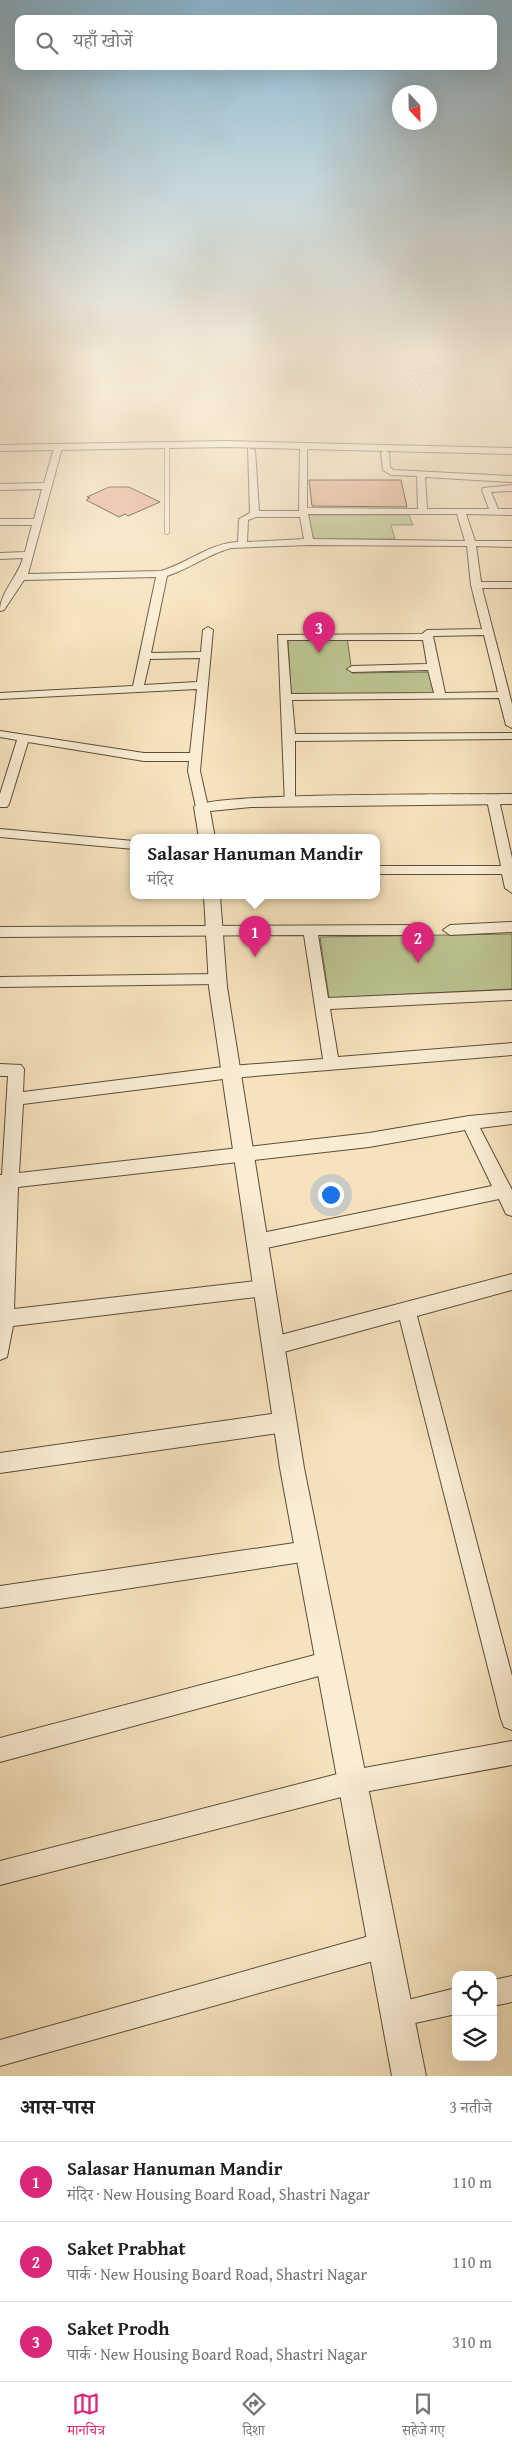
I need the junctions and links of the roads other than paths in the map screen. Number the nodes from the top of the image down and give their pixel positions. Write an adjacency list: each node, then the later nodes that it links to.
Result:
1 (57, 452): 10 (street)
2 (167, 452): 21 (lane)
3 (251, 452): 18 (street)
4 (303, 452): 15 (street)
5 (362, 452): 6 (street)
6 (385, 453): 7 (street); 8 (street)
7 (512, 456)
8 (421, 474): 9 (street); 13 (street)
9 (512, 479)
10 (50, 486): 11 (street); 20 (street)
11 (0, 487)
12 (512, 488): 16 (street)
13 (423, 511): 14 (street); 15 (street)
14 (460, 511): 16 (street); 23 (street)
15 (303, 512): 18 (street); 22 (street)
16 (494, 512): 17 (street)
17 (512, 512)
18 (255, 514): 25 (street)
19 (0, 522): 20 (street)
20 (39, 522): 26 (street)
21 (167, 532)
22 (309, 542): 23 (street); 25 (street)
23 (471, 544): 24 (street); 30 (street)
24 (512, 544)
25 (242, 545): 28 (street)
26 (29, 555): 27 (street); 29 (street)
27 (0, 556)
28 (162, 574): 29 (street); 37 (street)
29 (21, 577): 32 (street)
30 (476, 585): 31 (street); 34 (street)
31 (512, 585)
32 (0, 608)
33 (208, 630): 36 (street)
34 (488, 632): 35 (street); 42 (street)
35 (428, 637): 38 (street); 45 (street)
36 (206, 655): 37 (street); 40 (street)
37 (145, 656): 41 (street)
38 (433, 667): 39 (street); 44 (street)
39 (352, 670)
40 (203, 685): 41 (street); 51 (street)
41 (138, 689): 43 (street)
42 (504, 695): 44 (street); 46 (street)
43 (0, 696)
44 (440, 696): 45 (street)
45 (286, 697): 50 (street)
46 (512, 725)
47 (0, 734): 49 (street)
48 (512, 736): 50 (street)
49 (24, 737): 51 (street); 55 (street)
50 (289, 738): 54 (street)
51 (197, 757): 56 (street)
52 (512, 799): 53 (street)
53 (493, 800): 54 (street); 61 (street)
54 (289, 802): 56 (street)
55 (3, 804)
56 (202, 808): 58 (street)
57 (0, 833): 59 (street)
58 (206, 834)
59 (130, 845)
60 (380, 870): 61 (street)
61 (508, 870): 62 (street)
62 (512, 888)
63 (212, 899): 68 (street)
64 (512, 927): 67 (street)
65 (310, 930): 66 (street); 68 (street); 73 (street)
66 (416, 930)
67 (450, 930)
68 (214, 931): 69 (street); 70 (street)
69 (0, 932)
70 (218, 979): 71 (street); 77 (street)
71 (0, 982)
72 (512, 994): 73 (street)
73 (322, 1004): 75 (street)
74 (512, 1049): 75 (street)
75 (330, 1064): 77 (street)
76 (0, 1070): 78 (street)
77 (231, 1072): 78 (street); 81 (street)
78 (15, 1099): 82 (street)
79 (512, 1118): 80 (street)
80 (470, 1122): 81 (street); 83 (street)
81 (244, 1155): 82 (street); 85 (street)
82 (5, 1182): 89 (street)
83 (504, 1192): 84 (street); 85 (street)
84 (512, 1209)
85 (257, 1242): 87 (street)
86 (512, 1282): 88 (street)
87 (264, 1288): 89 (street); 90 (street)
88 (406, 1310): 90 (street); 97 (street)
89 (3, 1320): 91 (street)
90 (273, 1346): 92 (street)
91 (0, 1351)
92 (285, 1422): 93 (street); 94 (street)
93 (0, 1463)
94 (308, 1551): 95 (street); 96 (street)
95 (0, 1597)
96 (330, 1662): 98 (street); 100 (street)
97 (512, 1719)
98 (0, 1750)
99 (512, 1753): 100 (street)
100 (354, 1782): 101 (street); 102 (street)
101 (0, 1873)
102 (384, 1945): 106 (street); 107 (street)
103 (512, 1989): 104 (street)
104 (497, 1992)
105 (452, 2002): 106 (street)
106 (397, 2014): 108 (street)
107 (0, 2052)
108 (409, 2076)

